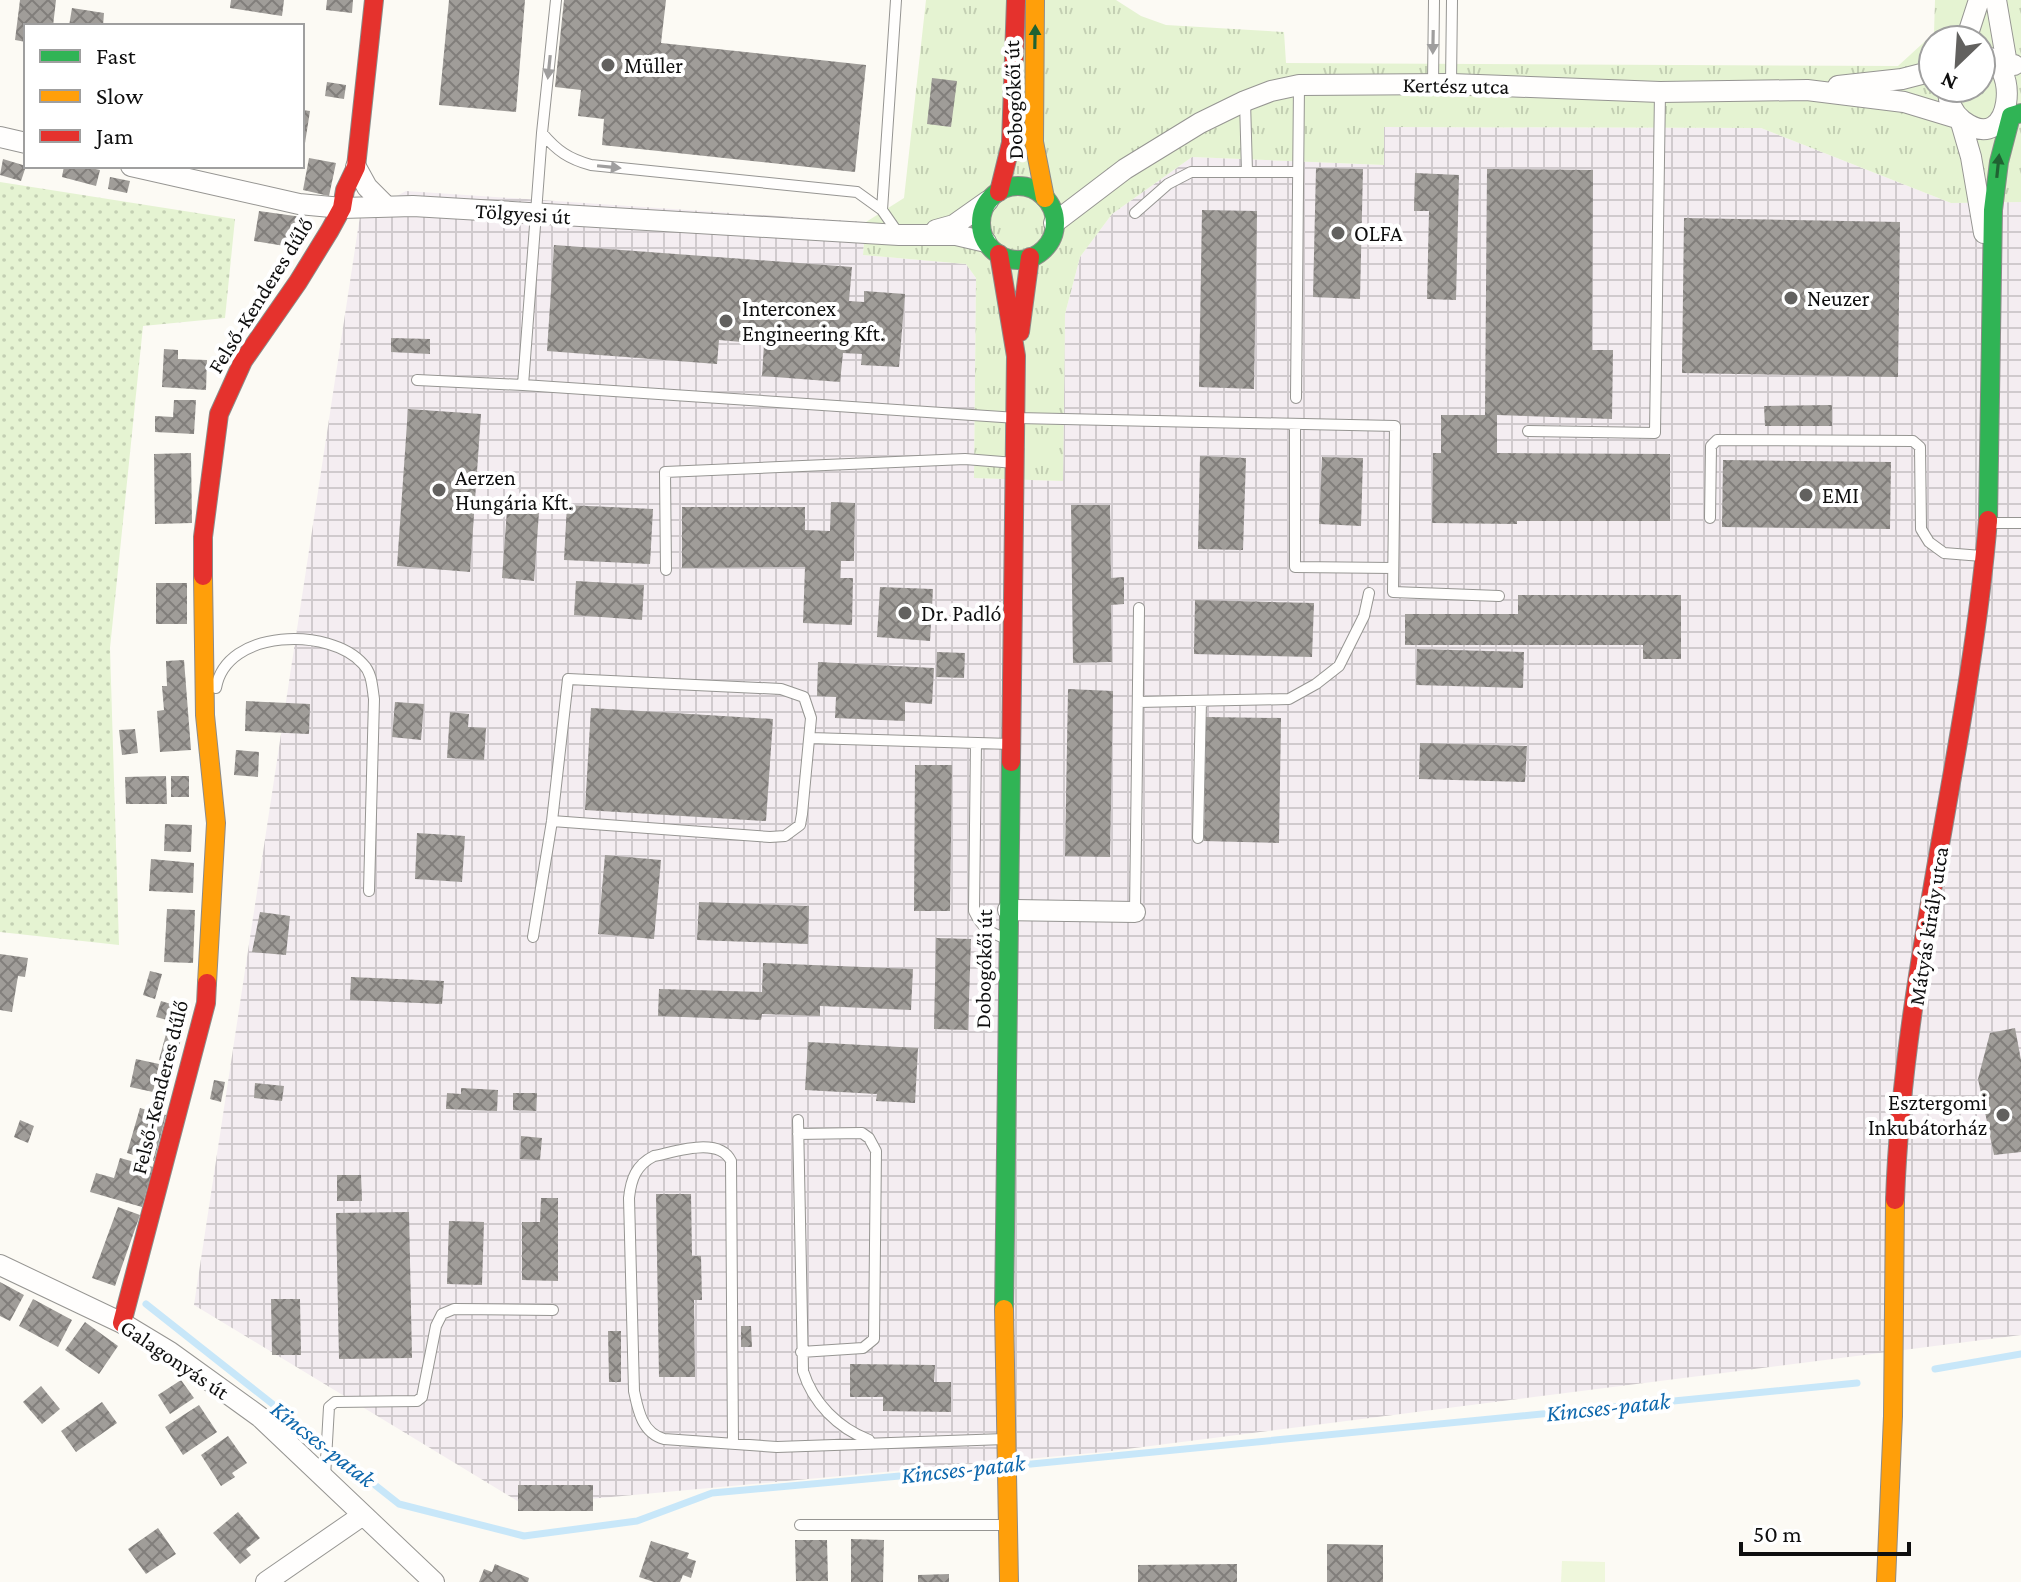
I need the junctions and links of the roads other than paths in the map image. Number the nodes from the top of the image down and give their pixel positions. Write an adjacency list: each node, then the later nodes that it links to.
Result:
1 (374, 0): 24 (street, Felső-Kenderes dűlő)
2 (556, 0): 21 (lane, one-way to 21)
3 (896, 0): 32 (lane)
4 (1016, 0): 28 (street, Dobogókői út)
5 (1035, 0): 31 (street, Dobogókői út, one-way to 5)
6 (1434, 0): 13 (lane, one-way to 13)
7 (1452, 0): 13 (lane)
8 (1979, 0): 10 (street)
9 (1996, 0): 11 (street)
10 (1971, 24)
11 (2014, 66): 19 (street)
12 (1917, 75): 15 (street, Kertész utca)
13 (1442, 84): 14 (street, Kertész utca); 16 (street, Kertész utca)
14 (1299, 85): 17 (street, Kertész utca); 27 (lane)
15 (1807, 90): 16 (street, Kertész utca); 20 (street, Kertész utca)
16 (1660, 92): 45 (lane)
17 (1245, 101): 26 (lane); 31 (street, Kertész utca)
18 (1951, 104): 20 (street, Mátyás király utca)
19 (2016, 115): 20 (street, Kertész utca); 38 (street, Mátyás király utca, one-way to 19)
20 (1960, 119): 38 (street, Mátyás király utca)
21 (542, 133): 32 (lane, one-way to 32); 34 (lane)
22 (0, 137): 23 (street)
23 (24, 143)
24 (356, 167): 29 (street); 30 (street, Felső-Kenderes dűlő)
25 (140, 168): 30 (street, Tölgyesi út)
26 (1247, 172): 27 (lane); 33 (lane)
27 (1298, 172): 42 (lane)
28 (993, 196): 31 (street); 35 (street, Tölgyesi út); 36 (street)
29 (386, 206): 30 (street, Tölgyesi út); 34 (street, Tölgyesi út)
30 (342, 208): 58 (street, Felső-Kenderes dűlő)
31 (1050, 209): 37 (street)
32 (882, 210): 35 (lane)
33 (1135, 213)
34 (535, 214): 35 (street, Tölgyesi út); 41 (lane)
35 (909, 234): 36 (street, Tölgyesi út)
36 (992, 248): 37 (street); 39 (street, Dobogókői út)
37 (1030, 257): 39 (street, Dobogókői út)
38 (1991, 272): 48 (street, Mátyás király utca)
39 (1016, 356): 43 (street, Dobogókői út)
40 (417, 380): 41 (lane)
41 (523, 385): 43 (lane)
42 (1296, 398)
43 (1017, 418): 44 (lane); 46 (street, Dobogókői út)
44 (1295, 424): 51 (lane); 51 (lane)
45 (1528, 431)
46 (1017, 463): 52 (lane); 61 (street, Dobogókői út)
47 (1710, 518): 50 (lane)
48 (1988, 523): 49 (lane); 50 (street, Mátyás király utca)
49 (2021, 523)
50 (1984, 557): 85 (street, Mátyás király utca)
51 (1393, 568): 54 (lane)
52 (666, 570)
53 (1369, 593): 56 (lane)
54 (1499, 596)
55 (1139, 608): 57 (lane)
56 (1201, 701): 57 (lane); 63 (lane)
57 (1138, 702): 66 (lane)
58 (205, 715): 64 (lane, Felső-Kenderes dűlő); 73 (street, Felső-Kenderes dűlő)
59 (810, 738): 60 (lane); 62 (lane); 62 (lane)
60 (976, 743): 61 (lane); 68 (lane)
61 (1011, 744): 65 (street, Dobogókői út)
62 (552, 821): 67 (lane)
63 (1198, 838)
64 (369, 891)
65 (1008, 910): 66 (street); 68 (street, Dobogókői út)
66 (1135, 912)
67 (533, 937)
68 (1008, 939): 75 (street, Dobogókői út)
69 (798, 1120): 70 (lane)
70 (798, 1134): 74 (lane); 74 (lane)
71 (0, 1265): 73 (street, Galagonyás út)
72 (553, 1310): 78 (lane)
73 (122, 1323): 78 (street, Galagonyás út)
74 (801, 1352): 76 (lane)
75 (1007, 1439): 76 (lane); 81 (street, Dobogókői út)
76 (877, 1442): 77 (lane)
77 (733, 1444): 77 (lane)
78 (326, 1467): 79 (street, Galagonyás út)
79 (363, 1515): 82 (street); 83 (street, Galagonyás út)
80 (800, 1525): 81 (lane)
81 (1008, 1525): 84 (street, Dobogókői út)
82 (266, 1582)
83 (434, 1582)
84 (1009, 1582)
85 (1886, 1582)

